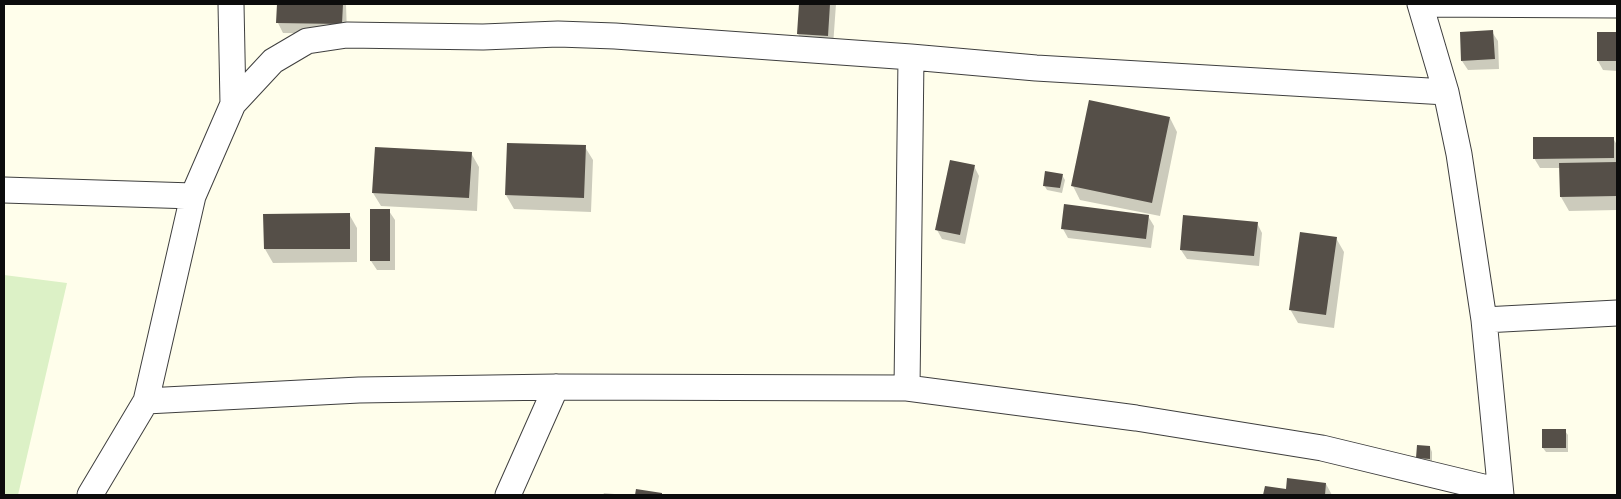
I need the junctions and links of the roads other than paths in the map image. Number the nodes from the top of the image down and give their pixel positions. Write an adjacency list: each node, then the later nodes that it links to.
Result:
1 (231, 4): 6 (street)
2 (1420, 4): 3 (street); 5 (street)
3 (1617, 5)
4 (911, 57): 5 (street); 6 (street); 12 (street)
5 (1446, 92): 10 (street)
6 (232, 104): 8 (street)
7 (4, 190): 8 (street)
8 (193, 196): 13 (street)
9 (1617, 313): 10 (street)
10 (1484, 320): 14 (street)
11 (556, 387): 12 (street); 13 (street); 16 (street)
12 (907, 388): 14 (street)
13 (146, 401): 15 (street)
14 (1500, 493)
15 (90, 495)
16 (508, 495)

